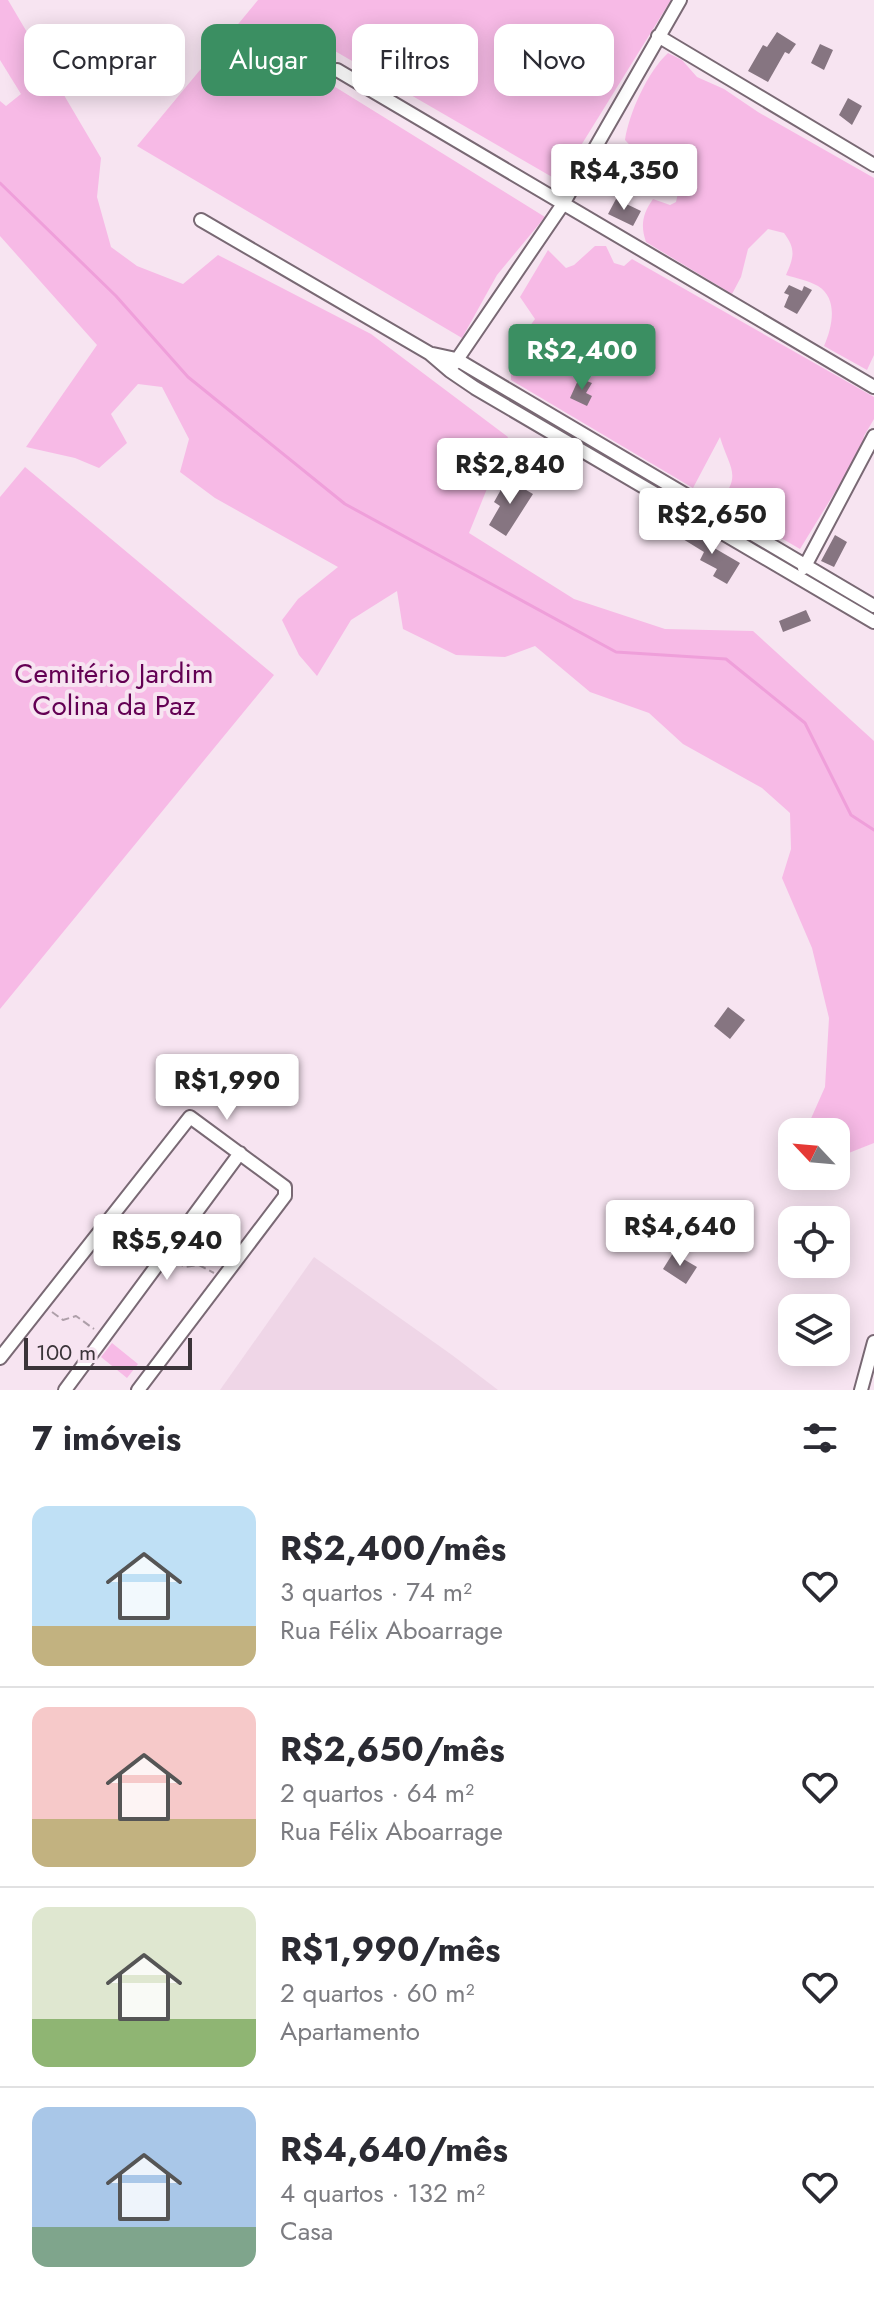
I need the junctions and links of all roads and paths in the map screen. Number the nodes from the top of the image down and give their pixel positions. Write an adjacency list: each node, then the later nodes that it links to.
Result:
1 (680, 0): 2 (street)
2 (658, 36): 4 (street); 5 (street)
3 (337, 70): 5 (street)
4 (874, 165)
5 (563, 204): 7 (street); 8 (street)
6 (201, 220): 7 (street)
7 (453, 365): 10 (street); 11 (street)
8 (874, 387)
9 (874, 436): 10 (street)
10 (806, 564): 11 (street); 12 (street)
11 (799, 576): 13 (street)
12 (874, 606)
13 (874, 622)
14 (240, 1153): 15 (street); 16 (street); 17 (street)
15 (165, 1255): 16 (path); 18 (street)
16 (223, 1278): 23 (street)
17 (42, 1305): 18 (path); 20 (street)
18 (104, 1337): 22 (street)
19 (874, 1342): 21 (street)
20 (0, 1358)
21 (871, 1358): 24 (street)
22 (65, 1390)
23 (138, 1390)
24 (861, 1390)

